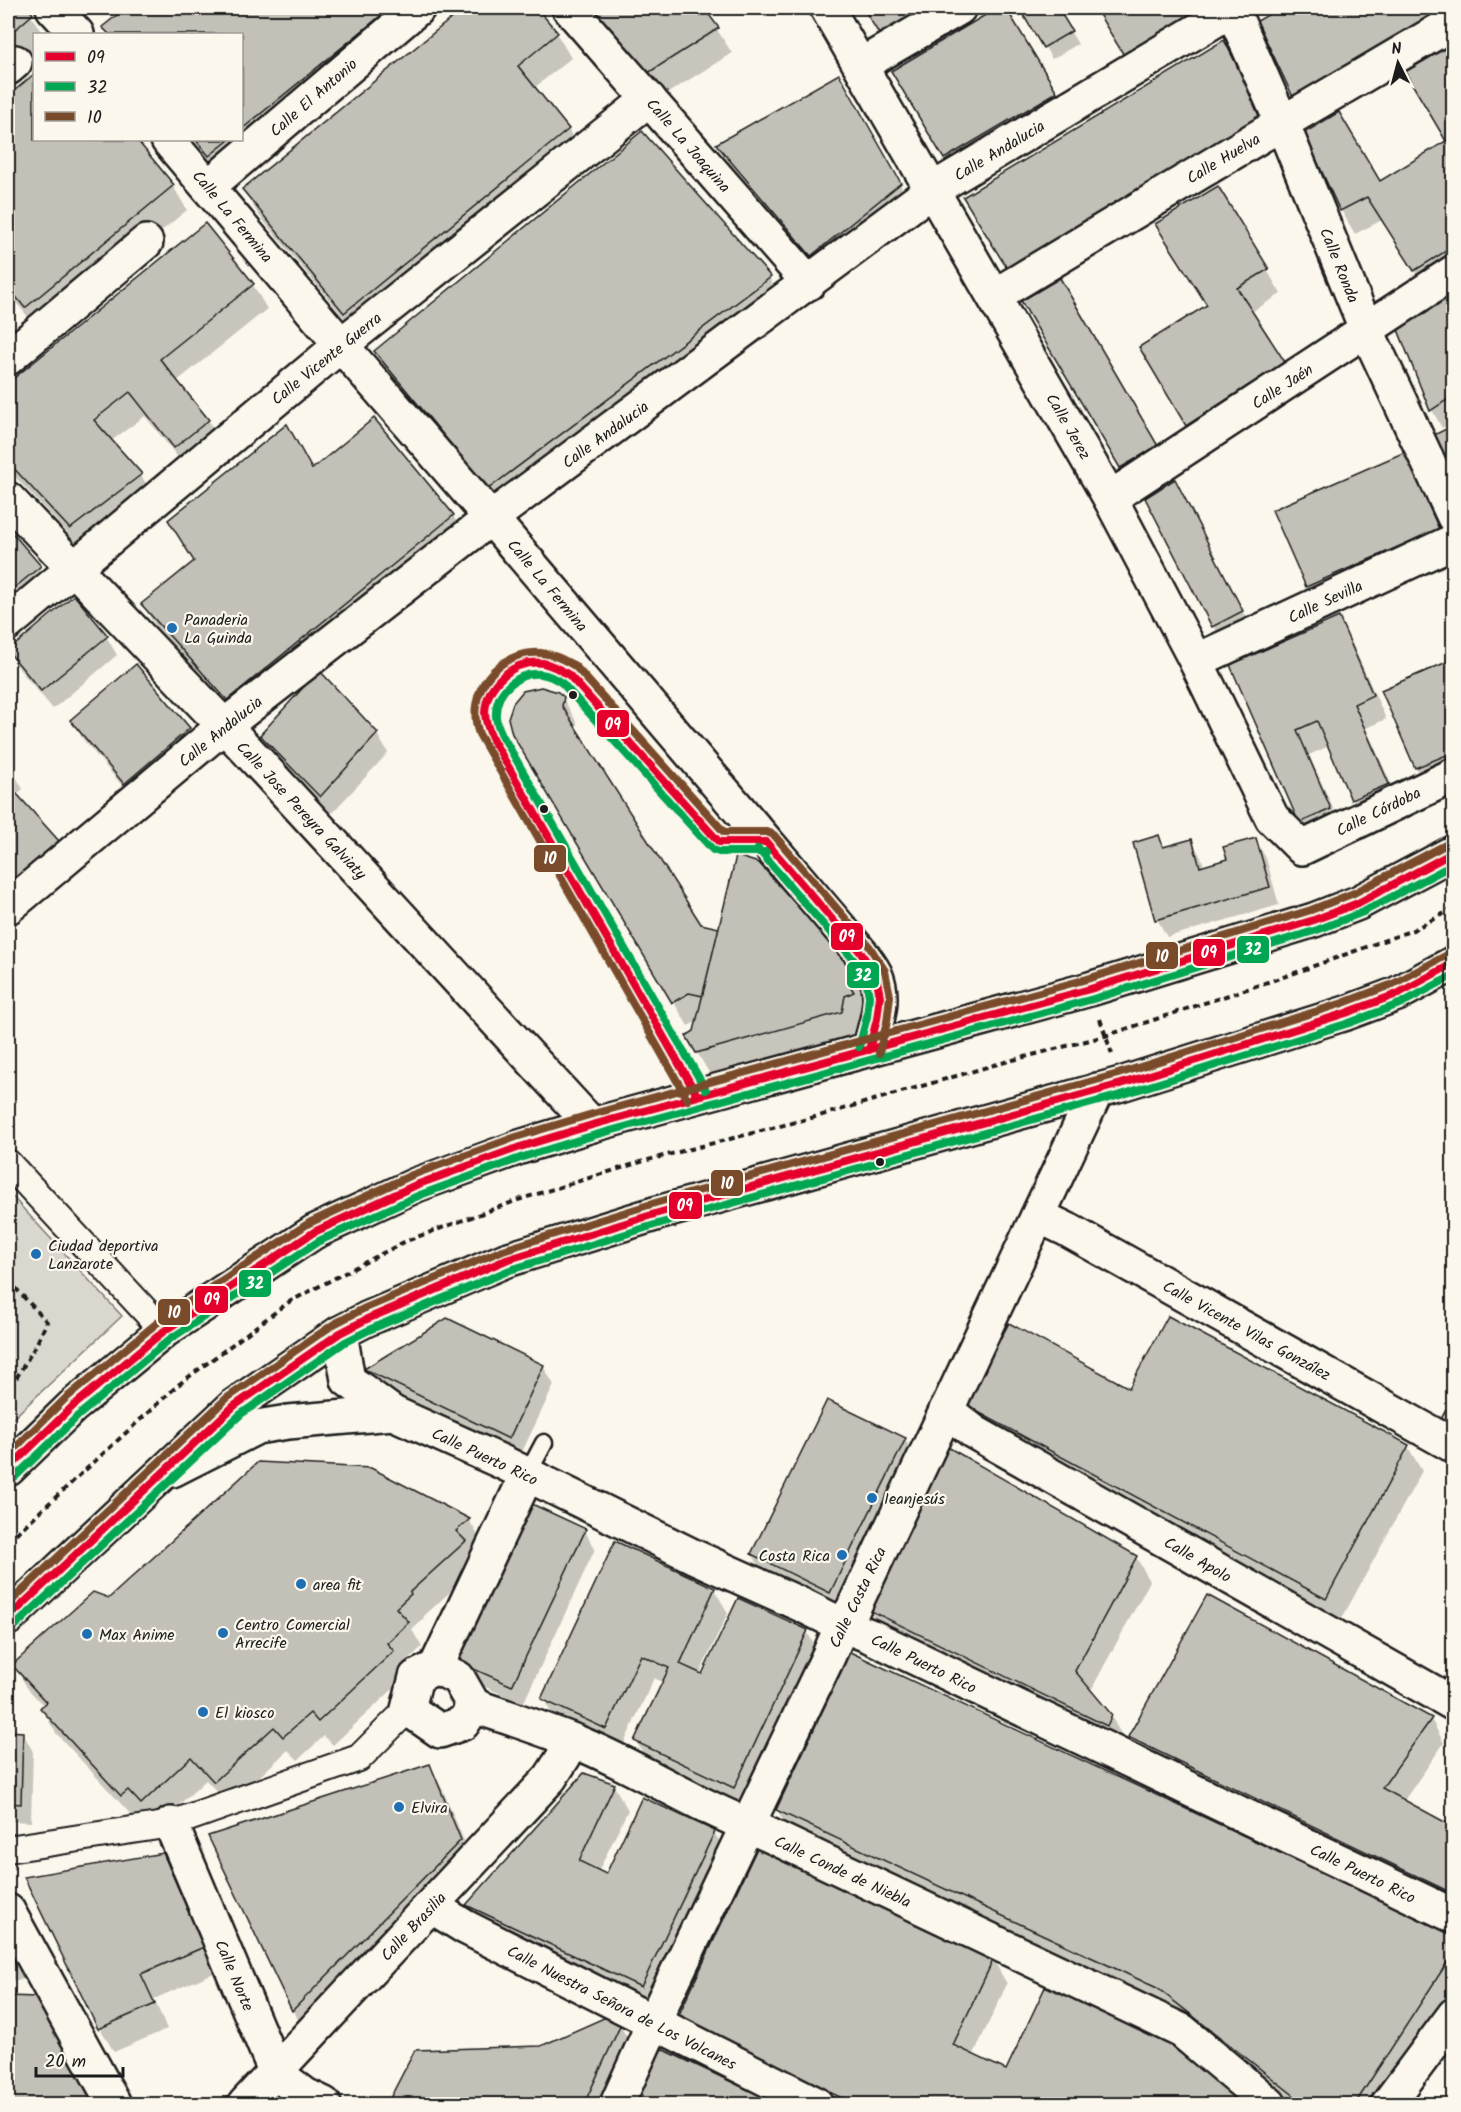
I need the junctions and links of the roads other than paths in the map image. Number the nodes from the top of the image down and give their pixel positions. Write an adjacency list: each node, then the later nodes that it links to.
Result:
1 (418, 8): 11 (street, Calle El Antonio)
2 (569, 8): 8 (street, Calle La Joaquina)
3 (827, 8): 7 (street, Calle Jerez)
4 (959, 8): 7 (street)
5 (1234, 8): 9 (street, Calle Ronda); 12 (street, Calle Andalucia)
6 (1454, 22): 9 (street, Calle Huelva)
7 (861, 65): 12 (street, Calle Jerez)
8 (649, 99): 15 (street, Calle La Joaquina); 18 (street, Calle Vicente Guerra)
9 (1282, 123): 16 (street, Calle Huelva); 17 (street, Calle Ronda)
10 (169, 141): 11 (street, Calle La Fermina)
11 (209, 186): 18 (street, Calle La Fermina)
12 (932, 190): 15 (street, Calle Andalucia); 16 (street, Calle Jerez)
13 (146, 242): 19 (street)
14 (1454, 272): 17 (street, Calle Jaén)
15 (809, 283): 23 (street, Calle Andalucia)
16 (994, 296): 20 (street, Calle Jerez)
17 (1367, 331): 20 (street, Calle Jaén); 22 (street, Calle Ronda)
18 (341, 345): 23 (street, Calle La Fermina); 25 (street, Calle Vicente Guerra)
19 (8, 358)
20 (1110, 498): 27 (street, Calle Jerez)
21 (8, 499): 25 (street, Calle Jose Pereyra Galviaty)
22 (1454, 517)
23 (491, 518): 28 (street, Calle Andalucia); 30 (street, Calle La Fermina)
24 (1454, 541): 27 (street, Calle Sevilla)
25 (72, 569): 26 (street, Calle Vicente Guerra); 28 (street, Calle Jose Pereyra Galviaty)
26 (8, 623)
27 (1196, 661): 31 (street, Calle Jerez)
28 (224, 726): 33 (street, Calle Andalucia); 38 (street, Calle Jose Pereyra Galviaty)
29 (1454, 775): 31 (street, Calle Córdoba)
30 (766, 842): 35 (street, Calle La Fermina); 37 (lane)
31 (1302, 848)
32 (1454, 852): 35 (street)
33 (8, 907)
34 (1454, 963): 36 (street)
35 (869, 1050): 37 (street)
36 (1097, 1090): 40 (street, Calle Costa Rica); 42 (street)
37 (697, 1095): 38 (street)
38 (592, 1125): 41 (street)
39 (8, 1163): 41 (street)
40 (1039, 1216): 43 (street, Calle Costa Rica); 46 (street, Calle Vicente Vilas González)
41 (164, 1331): 47 (street)
42 (340, 1333): 44 (street, Calle Puerto Rico); 48 (street)
43 (946, 1410): 51 (street, Calle Costa Rica); 53 (street, Calle Apolo)
44 (393, 1413): 48 (street, Calle Puerto Rico); 49 (street, Calle Puerto Rico)
45 (544, 1443): 49 (lane)
46 (1454, 1446)
47 (8, 1469)
48 (163, 1474): 50 (street)
49 (526, 1475): 51 (street, Calle Puerto Rico); 52 (street)
50 (8, 1618)
51 (842, 1625): 58 (street, Calle Costa Rica); 62 (street, Calle Puerto Rico)
52 (436, 1667): 54 (street); 55 (street)
53 (1454, 1704)
54 (474, 1706): 55 (street); 56 (street, Calle Conde de Niebla)
55 (408, 1709): 57 (street)
56 (574, 1741): 58 (street, Calle Conde de Niebla); 60 (street, Calle Brasilia)
57 (171, 1824): 59 (street); 65 (street, Calle Norte)
58 (748, 1825): 64 (street, Calle Costa Rica); 71 (street, Calle Conde de Niebla)
59 (8, 1849)
60 (431, 1906): 64 (street, Calle Nuestra Señora de Los Volcanes); 65 (street, Calle Brasilia)
61 (8, 1911): 66 (street)
62 (1454, 1916)
63 (1454, 2015): 72 (street)
64 (654, 2022): 69 (street, Calle Costa Rica); 70 (street, Calle Nuestra Señora de Los Volcanes)
65 (276, 2073): 67 (street, Calle Brasilia); 68 (street, Calle Norte)
66 (114, 2104)
67 (245, 2104)
68 (324, 2104)
69 (617, 2104)
70 (816, 2104)
71 (1269, 2104)
72 (1388, 2104)

